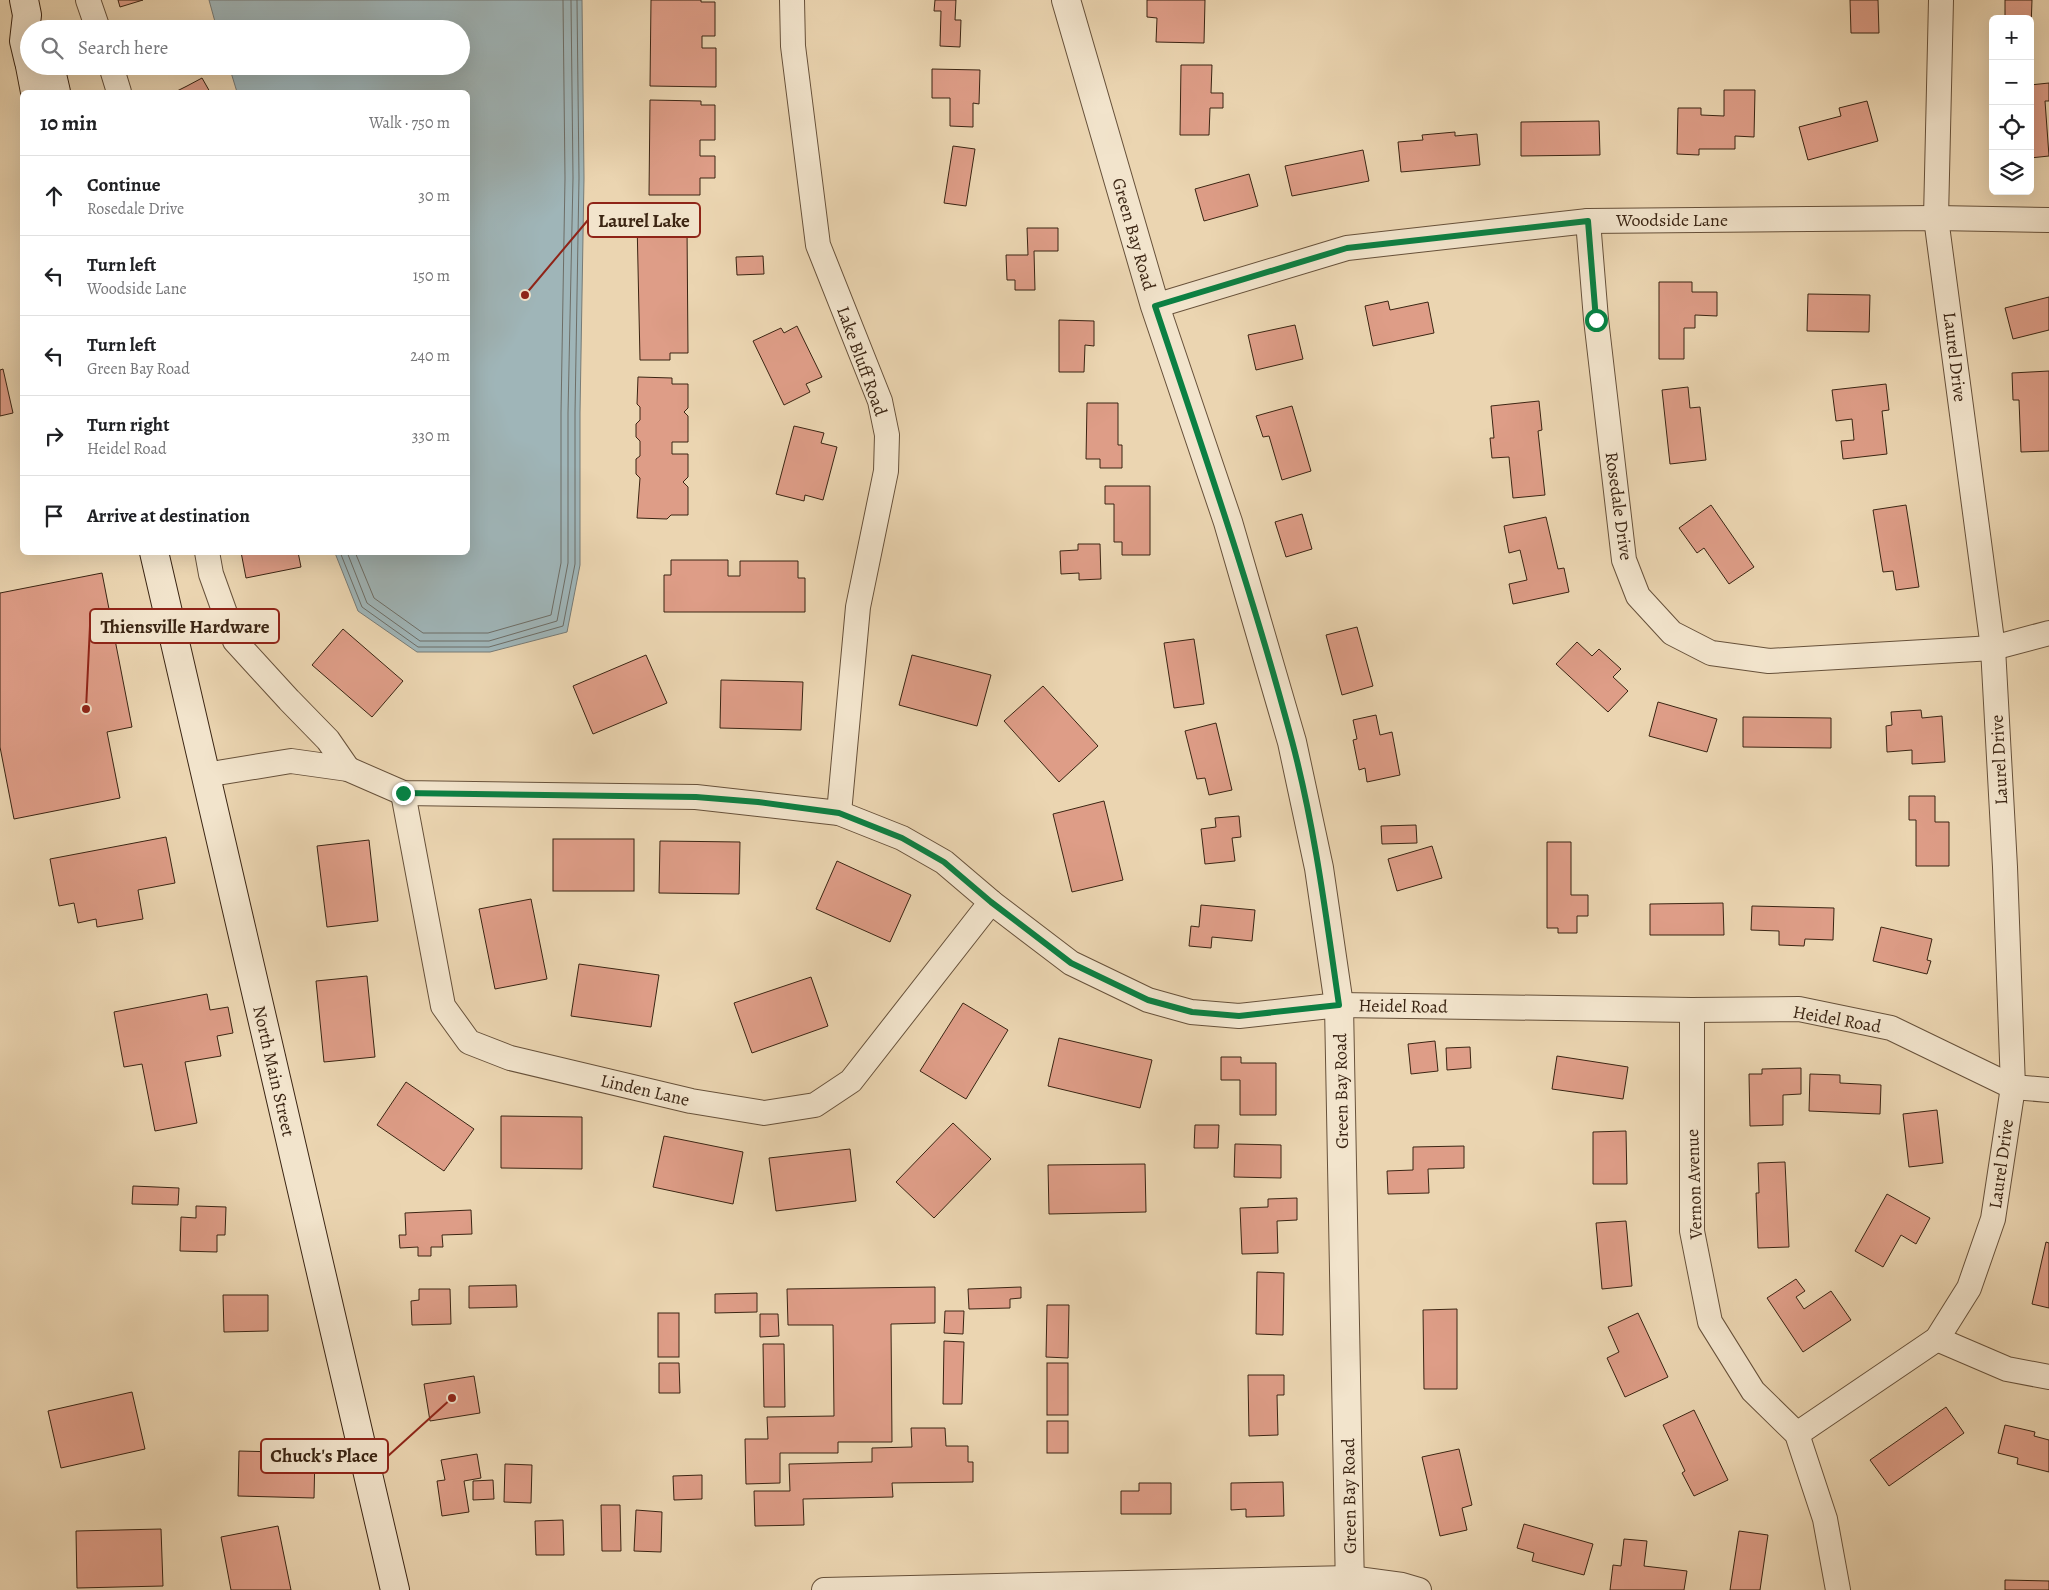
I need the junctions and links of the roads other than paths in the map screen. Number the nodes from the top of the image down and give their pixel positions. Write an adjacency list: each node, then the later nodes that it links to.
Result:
1 (88, 0): 5 (street)
2 (792, 0): 23 (street, Lake Bluff Road)
3 (1066, 0): 15 (street, Green Bay Road)
4 (1941, 0): 12 (street, Laurel Drive)
5 (95, 20)
6 (32, 75): 9 (street)
7 (52, 75): 10 (street)
8 (113, 75): 11 (street)
9 (36, 90)
10 (56, 90)
11 (119, 90)
12 (1936, 218): 13 (street, Woodside Lane); 14 (street, Woodside Lane); 19 (street, Laurel Drive)
13 (2049, 220)
14 (1588, 221): 15 (street, Woodside Lane); 19 (street, Rosedale Drive)
15 (1155, 306): 25 (street, Green Bay Road)
16 (155, 555): 21 (street, North Main Street)
17 (208, 555): 20 (street)
18 (2049, 633): 19 (street, Rosedale Drive)
19 (1993, 648): 27 (street, Laurel Drive)
20 (348, 769): 21 (street, Heidel Road); 22 (street, Heidel Road)
21 (206, 775): 33 (street, North Main Street)
22 (403, 793): 23 (street, Heidel Road); 24 (street, Linden Lane)
23 (839, 813): 24 (street, Heidel Road)
24 (991, 902): 25 (street, Heidel Road)
25 (1339, 1005): 26 (street, Heidel Road); 32 (street, Green Bay Road)
26 (1692, 1010): 27 (street, Heidel Road); 31 (street, Vernon Avenue)
27 (2013, 1087): 28 (street, Heidel Road); 29 (street, Laurel Drive)
28 (2049, 1090)
29 (1937, 1339): 30 (street); 31 (street, Laurel Drive)
30 (2049, 1377)
31 (1797, 1434): 36 (street, Vernon Avenue)
32 (1350, 1584): 34 (street); 35 (street)
33 (395, 1590)
34 (824, 1590)
35 (1419, 1590)
36 (1838, 1590)

